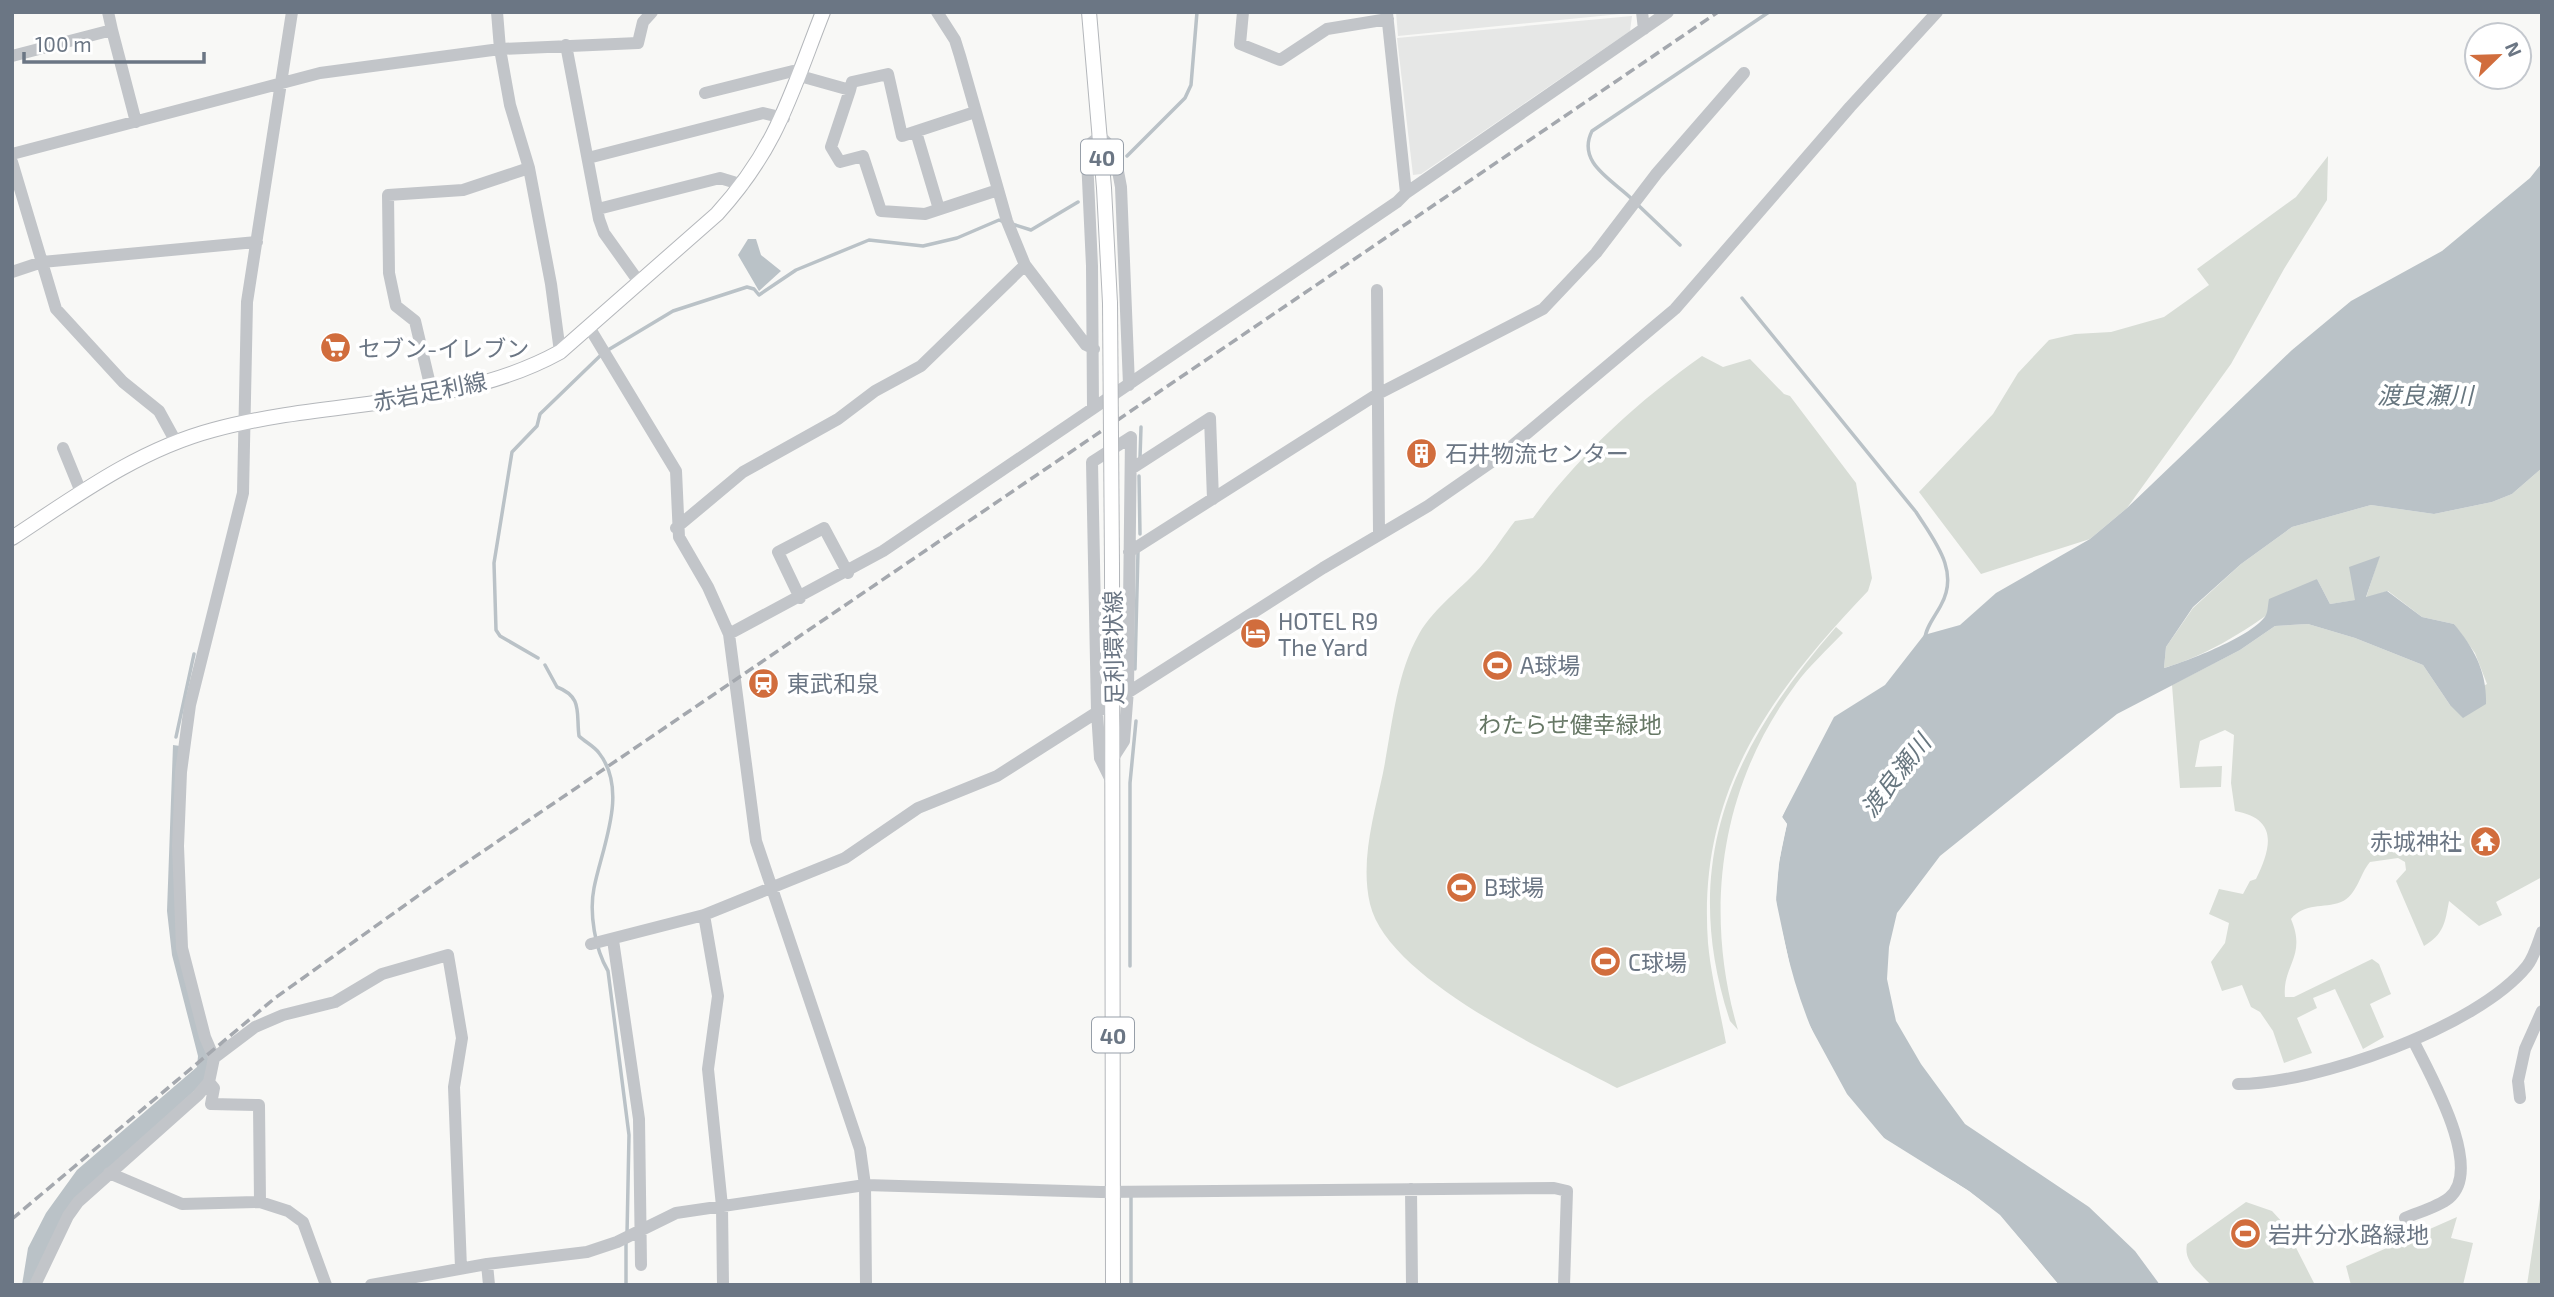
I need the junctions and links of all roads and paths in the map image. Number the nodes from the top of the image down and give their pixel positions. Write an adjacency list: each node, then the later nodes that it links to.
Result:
1 (108, 12): 14 (street)
2 (292, 12): 20 (street)
3 (497, 12): 16 (street)
4 (652, 12): 15 (street)
5 (824, 12): 19 (main road, 赤岩足利線)
6 (937, 12): 23 (street)
7 (1089, 12): 27 (main road, 足利環状線 / 40)
8 (1243, 12): 12 (street)
9 (1642, 12): 13 (street)
10 (1668, 12): 13 (street)
11 (1937, 12): 57 (street)
12 (1387, 16): 34 (street)
13 (1644, 29): 34 (street)
14 (112, 30): 17 (street); 25 (street)
15 (566, 45): 16 (street); 29 (street)
16 (500, 49): 20 (street); 31 (street)
17 (12, 56)
18 (1744, 73): 48 (street)
19 (800, 76): 21 (street); 22 (street); 24 (main road, 赤岩足利線)
20 (282, 85): 25 (street); 37 (street)
21 (850, 89): 26 (street); 36 (street)
22 (705, 93)
23 (975, 112): 26 (street); 33 (street)
24 (784, 118): 29 (street); 32 (main road, 赤岩足利線)
25 (136, 122): 28 (street)
26 (916, 132): 36 (street)
27 (1100, 136): 44 (street); 46 (street); 64 (main road, 足利環状線 / 40, bridge)
28 (12, 154)
29 (588, 158): 35 (street)
30 (12, 162): 38 (street)
31 (529, 168): 45 (street); 47 (street)
32 (743, 185): 35 (street); 41 (main road, 赤岩足利線)
33 (998, 190): 36 (street); 39 (street)
34 (1406, 193): 46 (street)
35 (597, 209): 41 (street)
36 (939, 209)
37 (257, 242): 38 (street); 50 (street)
38 (42, 262): 40 (street); 51 (street)
39 (1026, 265): 44 (street); 56 (street)
40 (12, 272)
41 (639, 282): 43 (main road, 赤岩足利線)
42 (1377, 290): 48 (street)
43 (589, 327): 45 (main road, 赤岩足利線); 56 (street)
44 (1094, 349): 49 (street)
45 (560, 352): 47 (main road, 赤岩足利線)
46 (1129, 385): 49 (street)
47 (432, 393): 50 (main road, 赤岩足利線)
48 (1377, 395): 55 (street); 57 (street)
49 (1093, 408): 60 (street)
50 (244, 423): 51 (main road, 赤岩足利線); 76 (street)
51 (176, 442): 54 (main road, 赤岩足利線)
52 (63, 448): 54 (street)
53 (1131, 469): 55 (street); 59 (street); 65 (street)
54 (81, 492): 58 (main road, 赤岩足利線)
55 (1213, 499): 59 (street)
56 (677, 528): 62 (street)
57 (1379, 533): 63 (street)
58 (12, 538)
59 (1129, 552): 63 (street)
60 (848, 573): 61 (street); 61 (street)
61 (800, 598): 62 (street)
62 (729, 634): 68 (street)
63 (1128, 690): 64 (street); 66 (street)
64 (1114, 700): 65 (street); 66 (main road, 足利環状線 / 40)
65 (1097, 712): 67 (street); 68 (street)
66 (1115, 755): 67 (main road, 足利環状線 / 40)
67 (1113, 786): 83 (main road, 足利環状線 / 40)
68 (771, 889): 69 (street); 81 (street)
69 (704, 915): 71 (street); 85 (street)
70 (2542, 932): 75 (street)
71 (611, 940): 72 (street); 87 (street)
72 (592, 944)
73 (2542, 1011): 74 (street)
74 (2537, 1034): 79 (street)
75 (2414, 1042): 78 (street); 86 (street)
76 (214, 1058): 77 (street); 90 (street)
77 (209, 1082): 80 (street); 84 (street)
78 (2238, 1084)
79 (2520, 1098)
80 (109, 1173): 84 (street); 91 (street)
81 (865, 1185): 83 (street); 85 (street); 96 (street)
82 (1411, 1189): 83 (street); 98 (street); 99 (street)
83 (1113, 1190): 97 (main road, 足利環状線 / 40)
84 (260, 1202): 92 (street)
85 (722, 1206): 87 (street); 95 (street)
86 (2405, 1218)
87 (639, 1230): 88 (street); 89 (street)
88 (487, 1264): 90 (street); 94 (street)
89 (641, 1265)
90 (461, 1268): 93 (street)
91 (35, 1285)
92 (326, 1285)
93 (371, 1285)
94 (489, 1285)
95 (723, 1285)
96 (866, 1285)
97 (1113, 1285)
98 (1412, 1285)
99 (1564, 1285)

